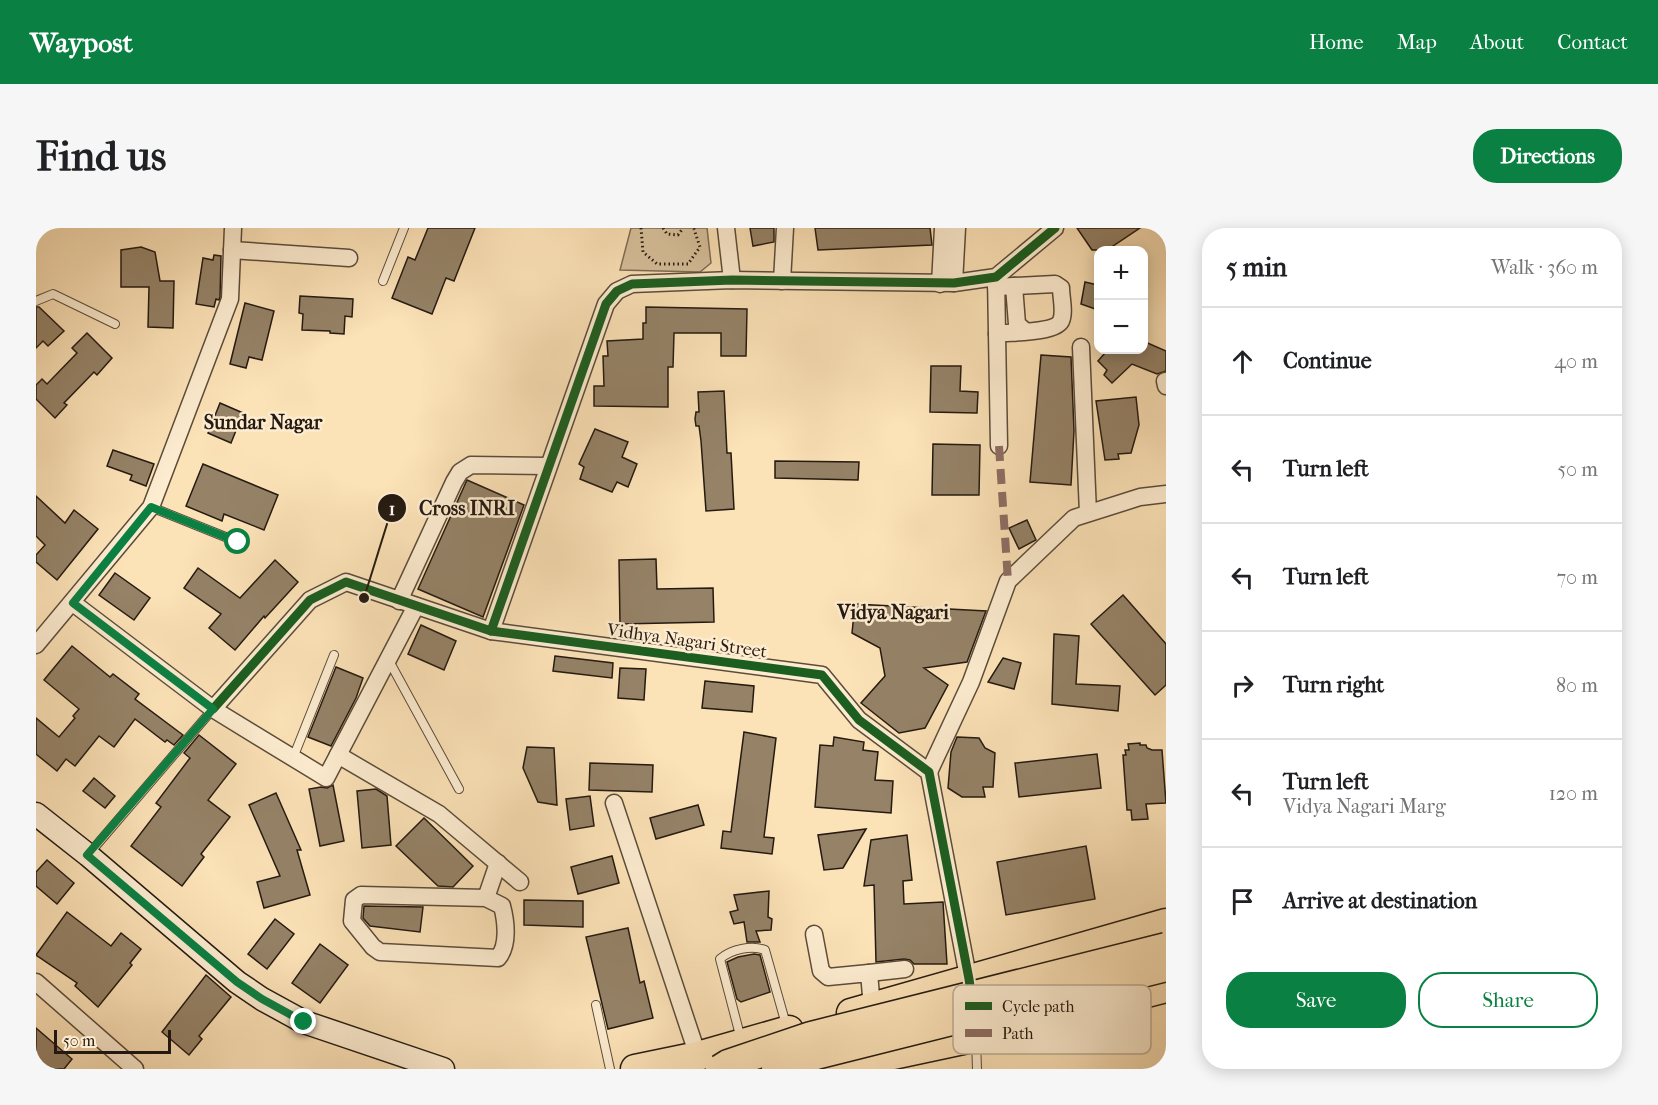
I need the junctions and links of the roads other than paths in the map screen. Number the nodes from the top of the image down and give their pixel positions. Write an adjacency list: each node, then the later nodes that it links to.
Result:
1 (233, 228): 8 (street)
2 (404, 228): 10 (lane)
3 (726, 228): 11 (street)
4 (785, 228): 12 (street)
5 (943, 228): 14 (street)
6 (957, 228): 14 (street)
7 (1055, 228): 13 (street)
8 (232, 250): 9 (street); 24 (street)
9 (349, 258)
10 (383, 280)
11 (732, 280): 12 (street); 22 (street)
12 (782, 281): 14 (street)
13 (996, 282): 14 (street); 15 (street); 19 (street)
14 (947, 284)
15 (1014, 286): 18 (street); 18 (street)
16 (36, 302): 17 (lane)
17 (115, 324)
18 (1025, 331): 19 (street)
19 (997, 334): 21 (street)
20 (1081, 347): 25 (street)
21 (999, 446)
22 (548, 466): 27 (street); 30 (street)
23 (1166, 494): 25 (street)
24 (151, 507): 26 (lane); 28 (street)
25 (1088, 513): 37 (street)
26 (238, 542)
27 (399, 601): 29 (street, Vidhya Nagari Street); 34 (street, Vidhya Nagari Street)
28 (73, 603): 31 (street); 34 (street)
29 (416, 606): 30 (street, Vidhya Nagari Street); 33 (street)
30 (491, 631): 37 (street, Vidhya Nagari Street)
31 (36, 645)
32 (334, 655): 36 (lane)
33 (388, 659): 35 (street); 38 (lane)
34 (213, 709): 36 (street); 41 (lane)
35 (338, 755): 36 (street); 42 (street)
36 (293, 758)
37 (929, 772): 51 (street)
38 (459, 789)
39 (614, 803): 65 (street)
40 (36, 814): 41 (main road)
41 (87, 855): 67 (main road)
42 (498, 863): 43 (street); 44 (street)
43 (519, 882)
44 (486, 898): 44 (street)
45 (1166, 923): 51 (highway)
46 (814, 934): 50 (street)
47 (1166, 947): 54 (highway, bridge)
48 (1166, 968): 55 (highway, bridge)
49 (905, 969): 50 (street)
50 (869, 973): 60 (street)
51 (969, 979): 53 (street); 60 (highway)
52 (36, 982): 66 (street)
53 (970, 985)
54 (1014, 985)
55 (1098, 985)
56 (1166, 988): 57 (highway)
57 (1151, 992)
58 (953, 1000): 65 (highway, bridge)
59 (596, 1005): 68 (lane)
60 (872, 1006): 62 (highway)
61 (953, 1021): 70 (highway, bridge)
62 (788, 1031): 64 (highway); 64 (lane)
63 (953, 1042): 71 (highway)
64 (742, 1044): 65 (highway)
65 (709, 1063): 69 (highway)
66 (135, 1069)
67 (443, 1069)
68 (610, 1069)
69 (635, 1069)
70 (776, 1069)
71 (828, 1069)

